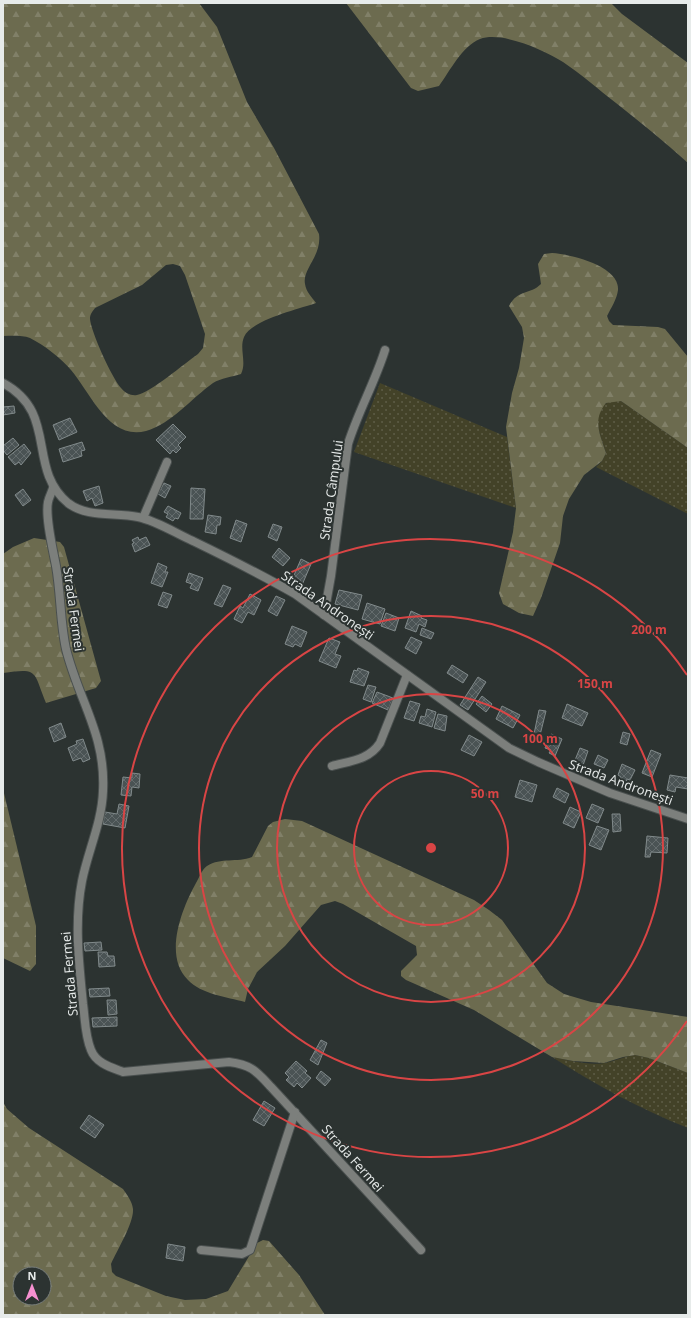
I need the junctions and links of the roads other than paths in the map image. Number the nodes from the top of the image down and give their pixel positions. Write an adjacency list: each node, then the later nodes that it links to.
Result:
1 (385, 350): 6 (street, Strada Câmpului)
2 (3, 383): 4 (street, Strada Andronești)
3 (167, 462): 5 (street)
4 (54, 488): 5 (street, Strada Andronești); 10 (street, Strada Fermei)
5 (143, 518): 6 (street, Strada Andronești)
6 (324, 615): 7 (street, Strada Andronești)
7 (407, 675): 8 (street); 9 (street, Strada Andronești)
8 (332, 766)
9 (688, 819)
10 (295, 1112): 11 (street); 12 (street, Strada Fermei)
11 (201, 1250)
12 (421, 1250)

